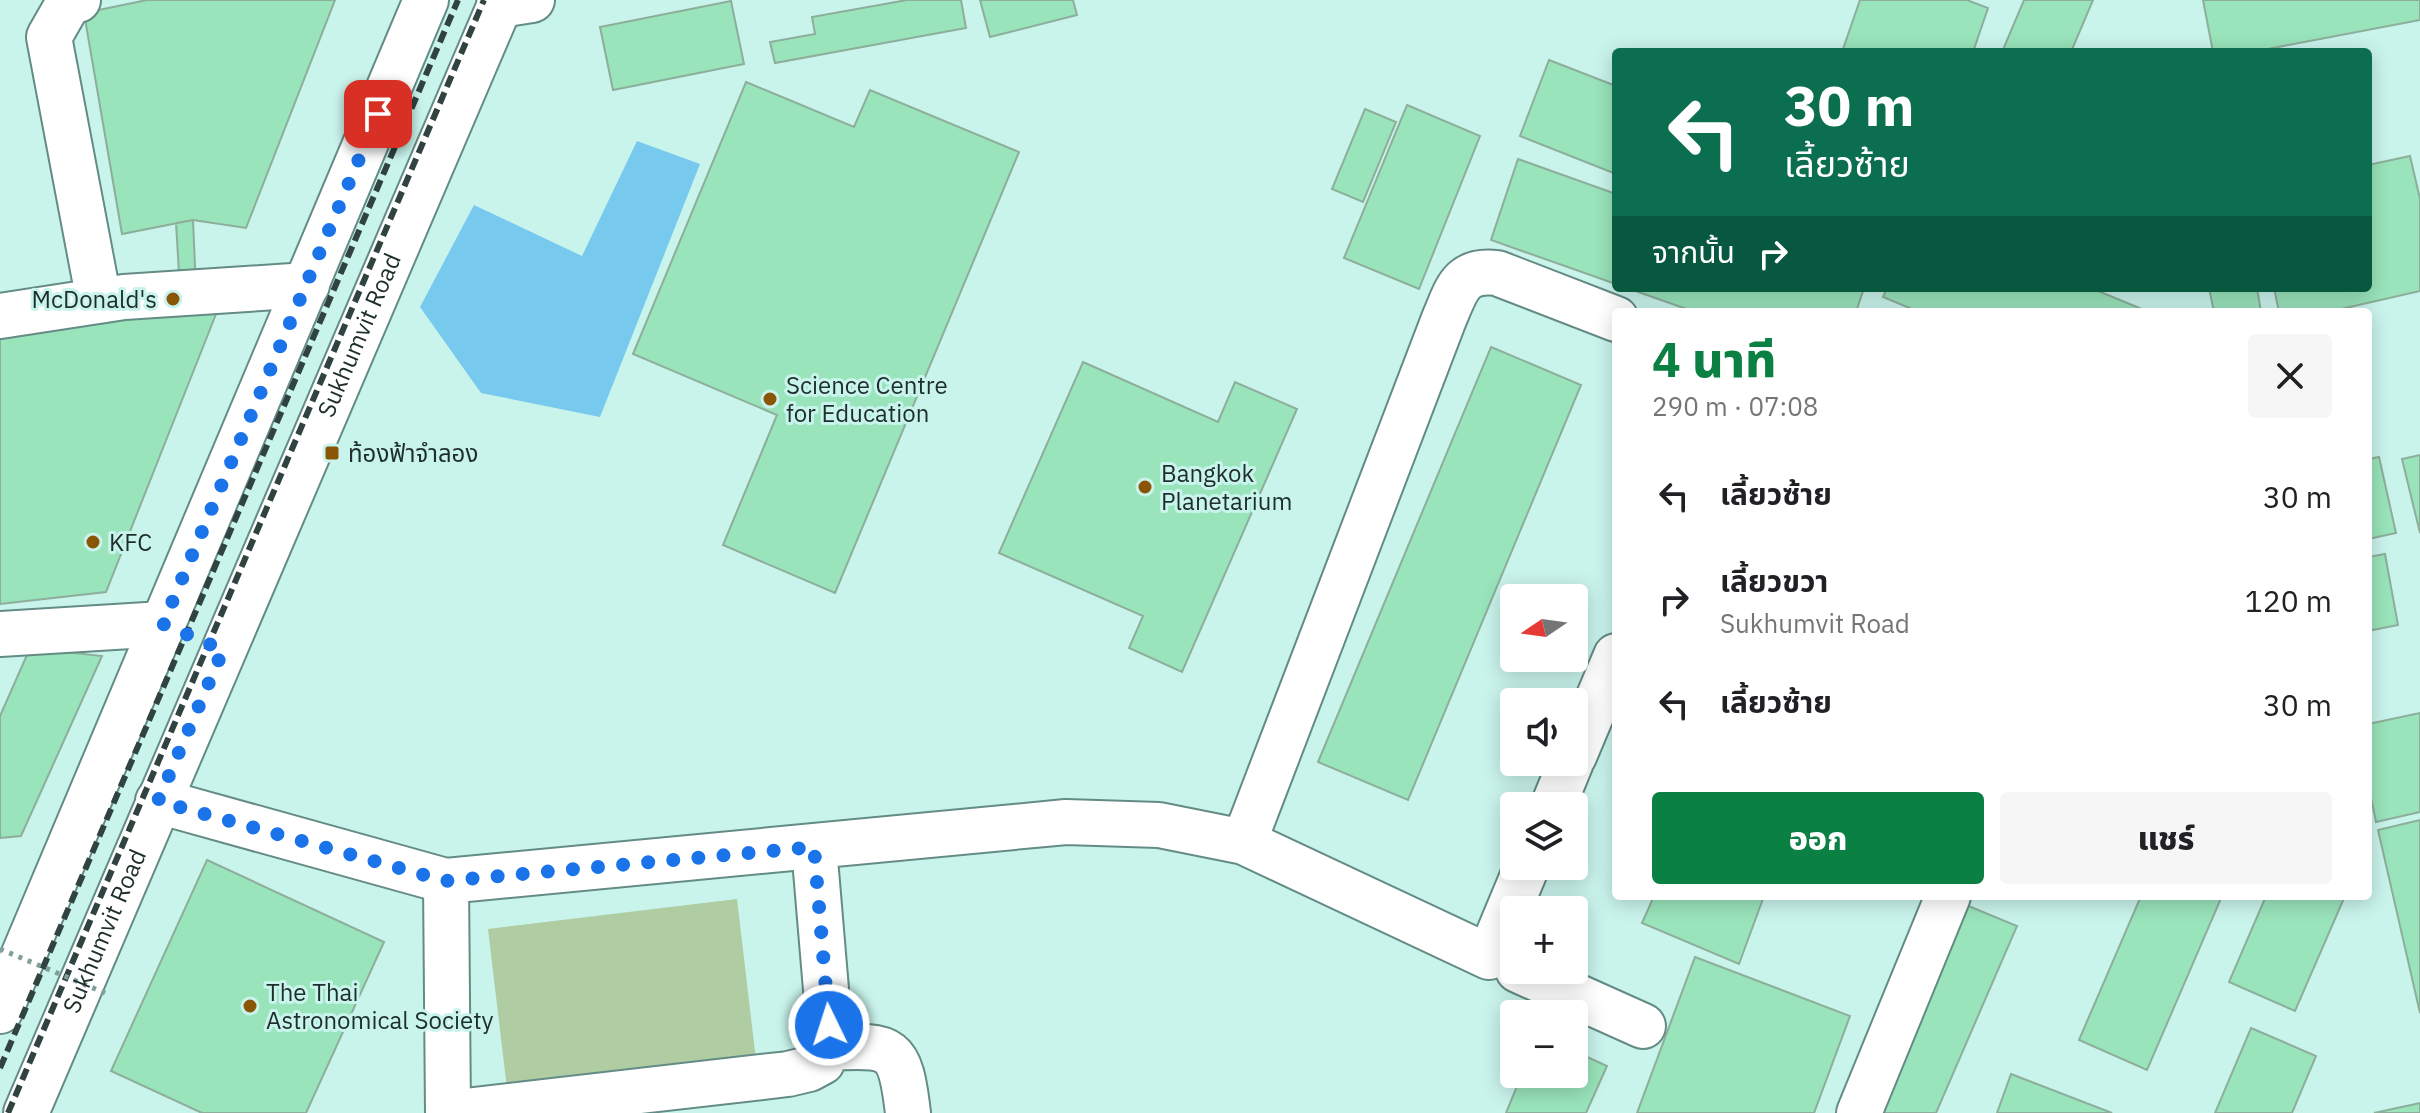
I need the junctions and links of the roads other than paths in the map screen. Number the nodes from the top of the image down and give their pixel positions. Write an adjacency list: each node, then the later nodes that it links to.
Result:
1 (78, 0): 6 (main road)
2 (426, 0): 5 (main road)
3 (511, 2): 11 (main road, Sukhumvit Road)
4 (102, 191): 6 (main road)
5 (307, 285): 6 (main road); 9 (main road)
6 (111, 299): 7 (main road)
7 (0, 316)
8 (1612, 317): 15 (main road)
9 (163, 624): 10 (main road); 11 (main road); 19 (main road)
10 (0, 634)
11 (223, 650): 14 (main road, Sukhumvit Road)
12 (1612, 666): 13 (main road)
13 (1588, 723)
14 (158, 801): 17 (main road); 25 (main road, Sukhumvit Road)
15 (1244, 842): 16 (main road); 20 (main road)
16 (814, 847): 17 (main road); 24 (main road)
17 (446, 881): 26 (main road)
18 (1946, 900): 28 (main road)
19 (11, 954): 22 (main road)
20 (1500, 962)
21 (1549, 984): 23 (main road)
22 (0, 1011)
23 (1643, 1026)
24 (828, 1048): 26 (main road); 27 (main road)
25 (26, 1113)
26 (448, 1113)
27 (908, 1113)
28 (1859, 1113)

